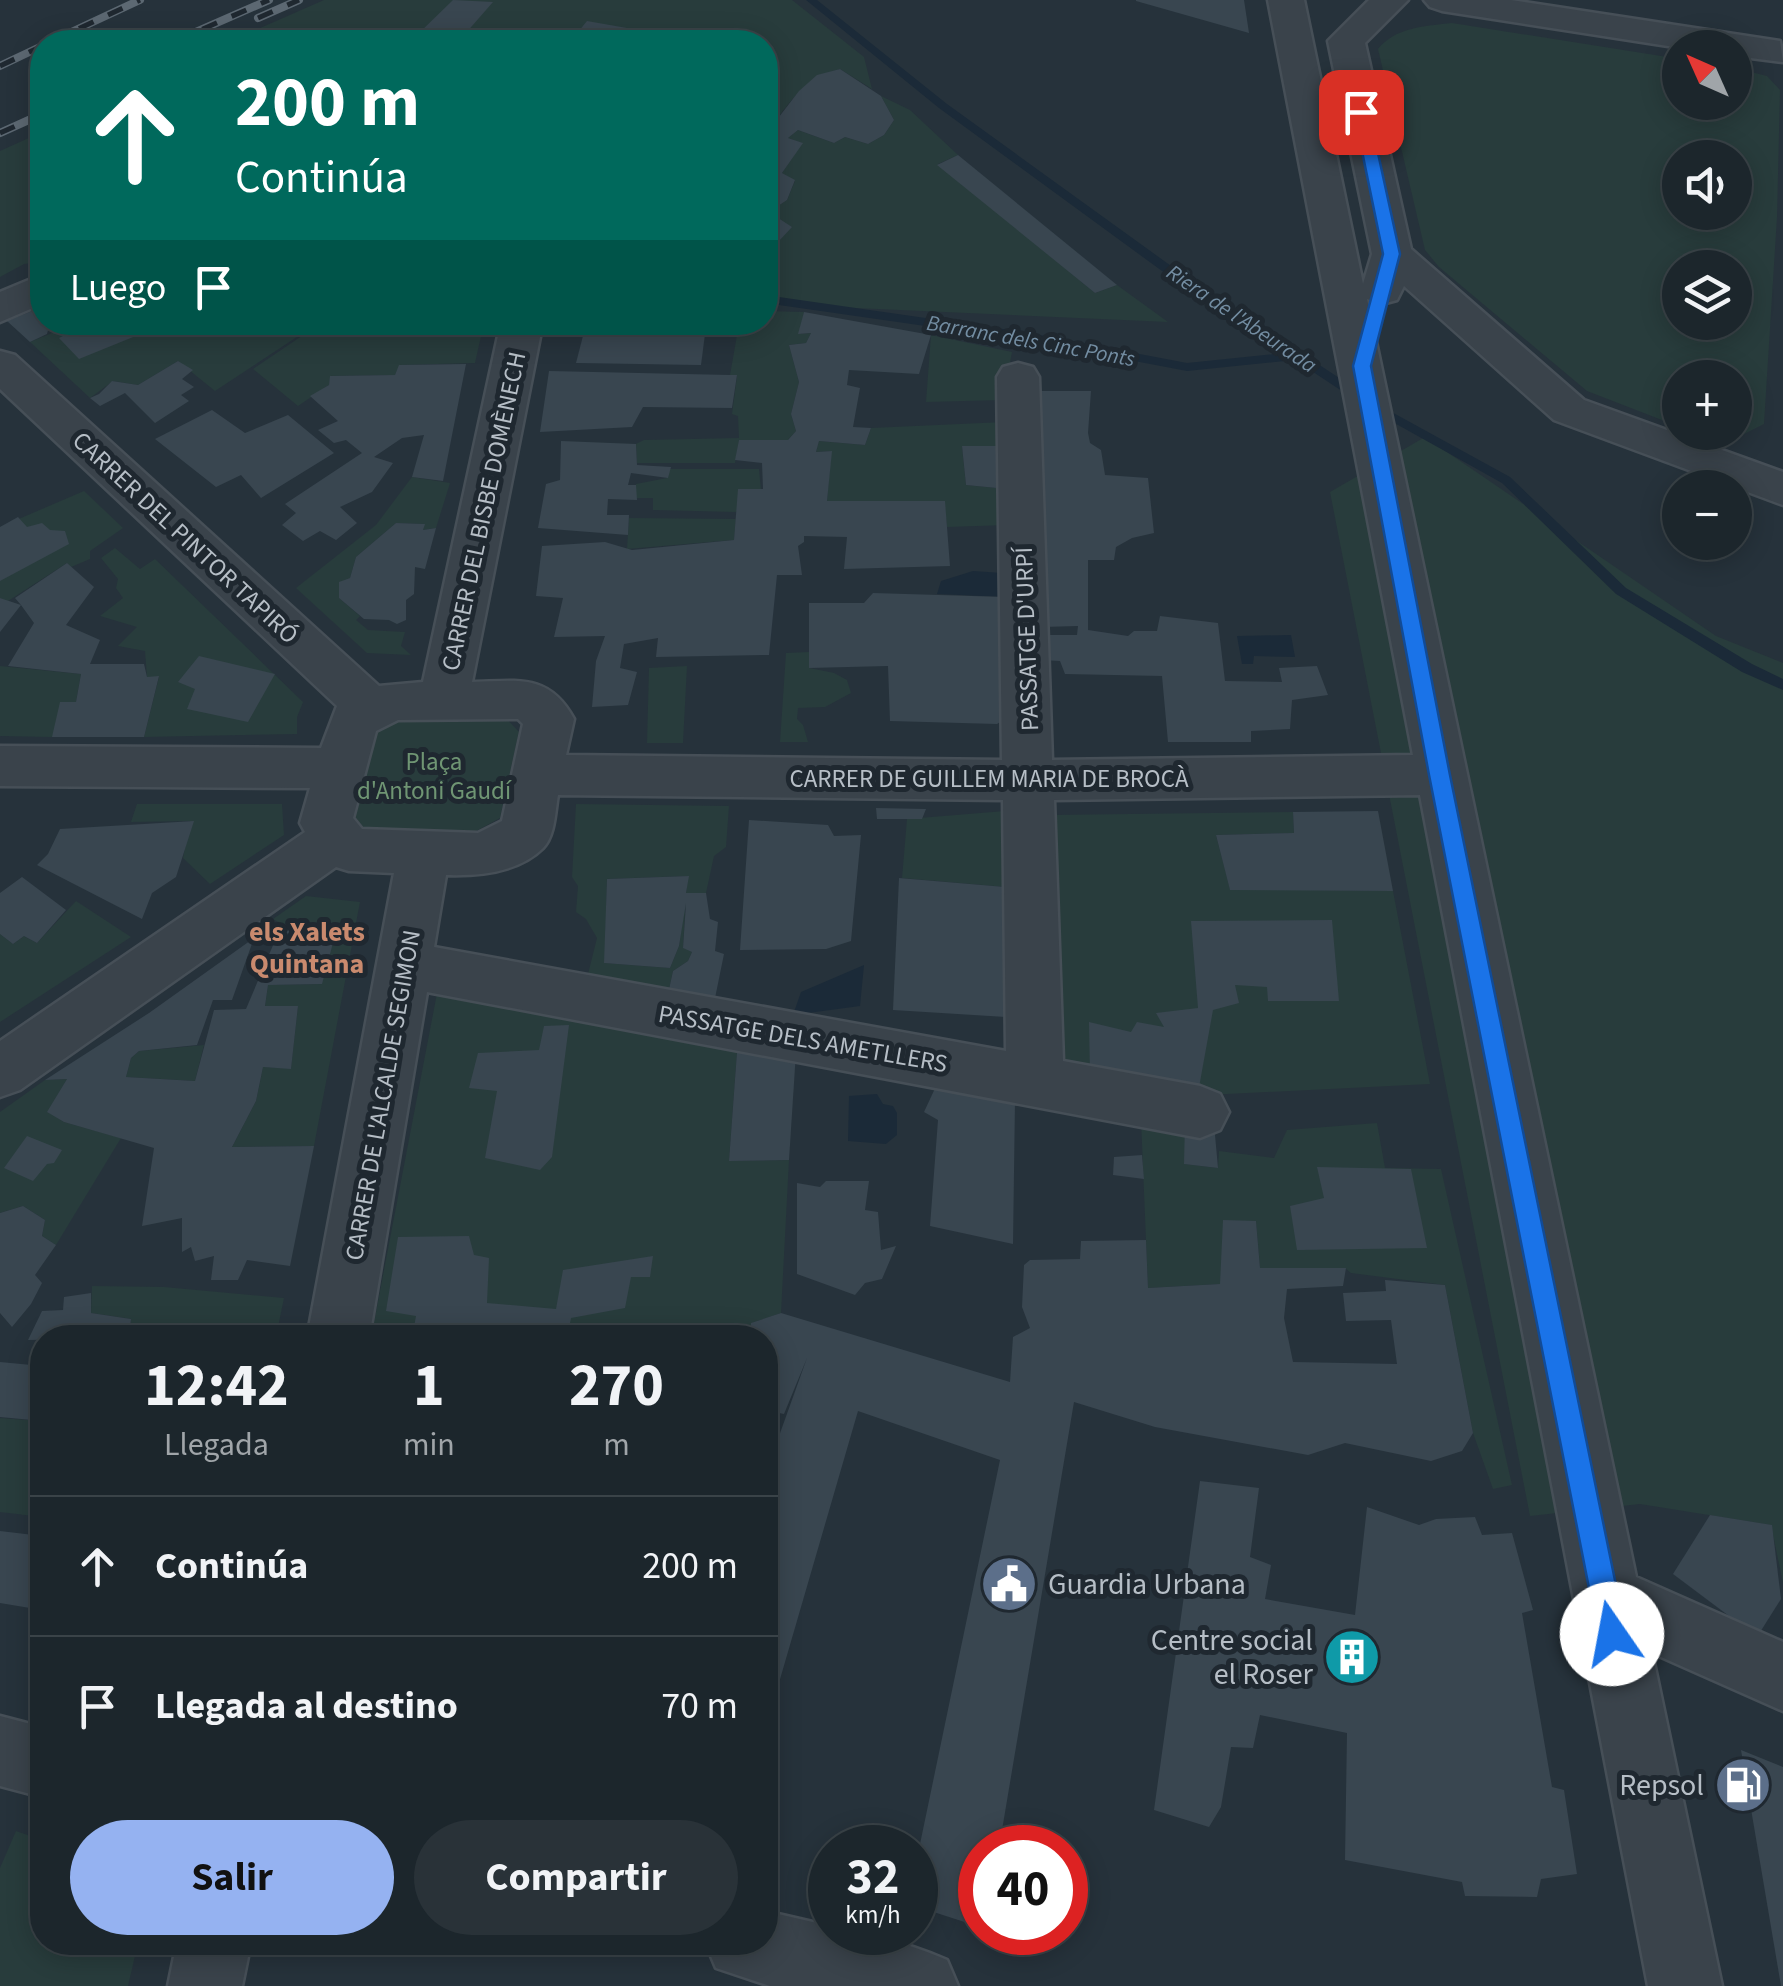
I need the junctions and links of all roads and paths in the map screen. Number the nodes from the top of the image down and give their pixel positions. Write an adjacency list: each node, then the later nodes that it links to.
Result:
1 (1286, 0): 8 (street)
2 (1390, 0): 5 (street)
3 (1442, 0): 4 (street)
4 (1782, 53)
5 (1392, 254): 8 (street); 11 (street)
6 (519, 335): 12 (street, CARRER DEL BISBE DOMÈNECH)
7 (0, 365): 13 (street, CARRER DEL PINTOR TAPIRÓ)
8 (1362, 366): 17 (street)
9 (1018, 377): 18 (street, PASSATGE D'URPÍ)
10 (1783, 452): 11 (street)
11 (1764, 482)
12 (444, 700): 13 (street); 16 (street)
13 (372, 709): 15 (street)
14 (0, 766): 15 (street)
15 (339, 768): 19 (street)
16 (540, 774): 18 (street, CARRER DE GUILLEM MARIA DE BROCÀ); 20 (street)
17 (1440, 775): 18 (street, CARRER DE GUILLEM MARIA DE BROCÀ); 26 (street)
18 (1030, 780): 23 (street, PASSATGE D'URPÍ)
19 (338, 838): 20 (street); 22 (street)
20 (424, 853): 21 (street, CARRER DE L'ALCALDE SEGIMON)
21 (406, 965): 23 (street, PASSATGE DELS AMETLLERS); 25 (street, CARRER DE L'ALCALDE SEGIMON)
22 (0, 1072)
23 (1035, 1081): 24 (street, PASSATGE DELS AMETLLERS)
24 (1200, 1112)
25 (340, 1325)
26 (1605, 1597): 27 (street); 32 (street)
27 (1783, 1677)
28 (0, 1751): 29 (street)
29 (30, 1759)
30 (778, 1951): 34 (street)
31 (212, 1955): 33 (street)
32 (1673, 1966)
33 (206, 1986)
34 (921, 1986)

